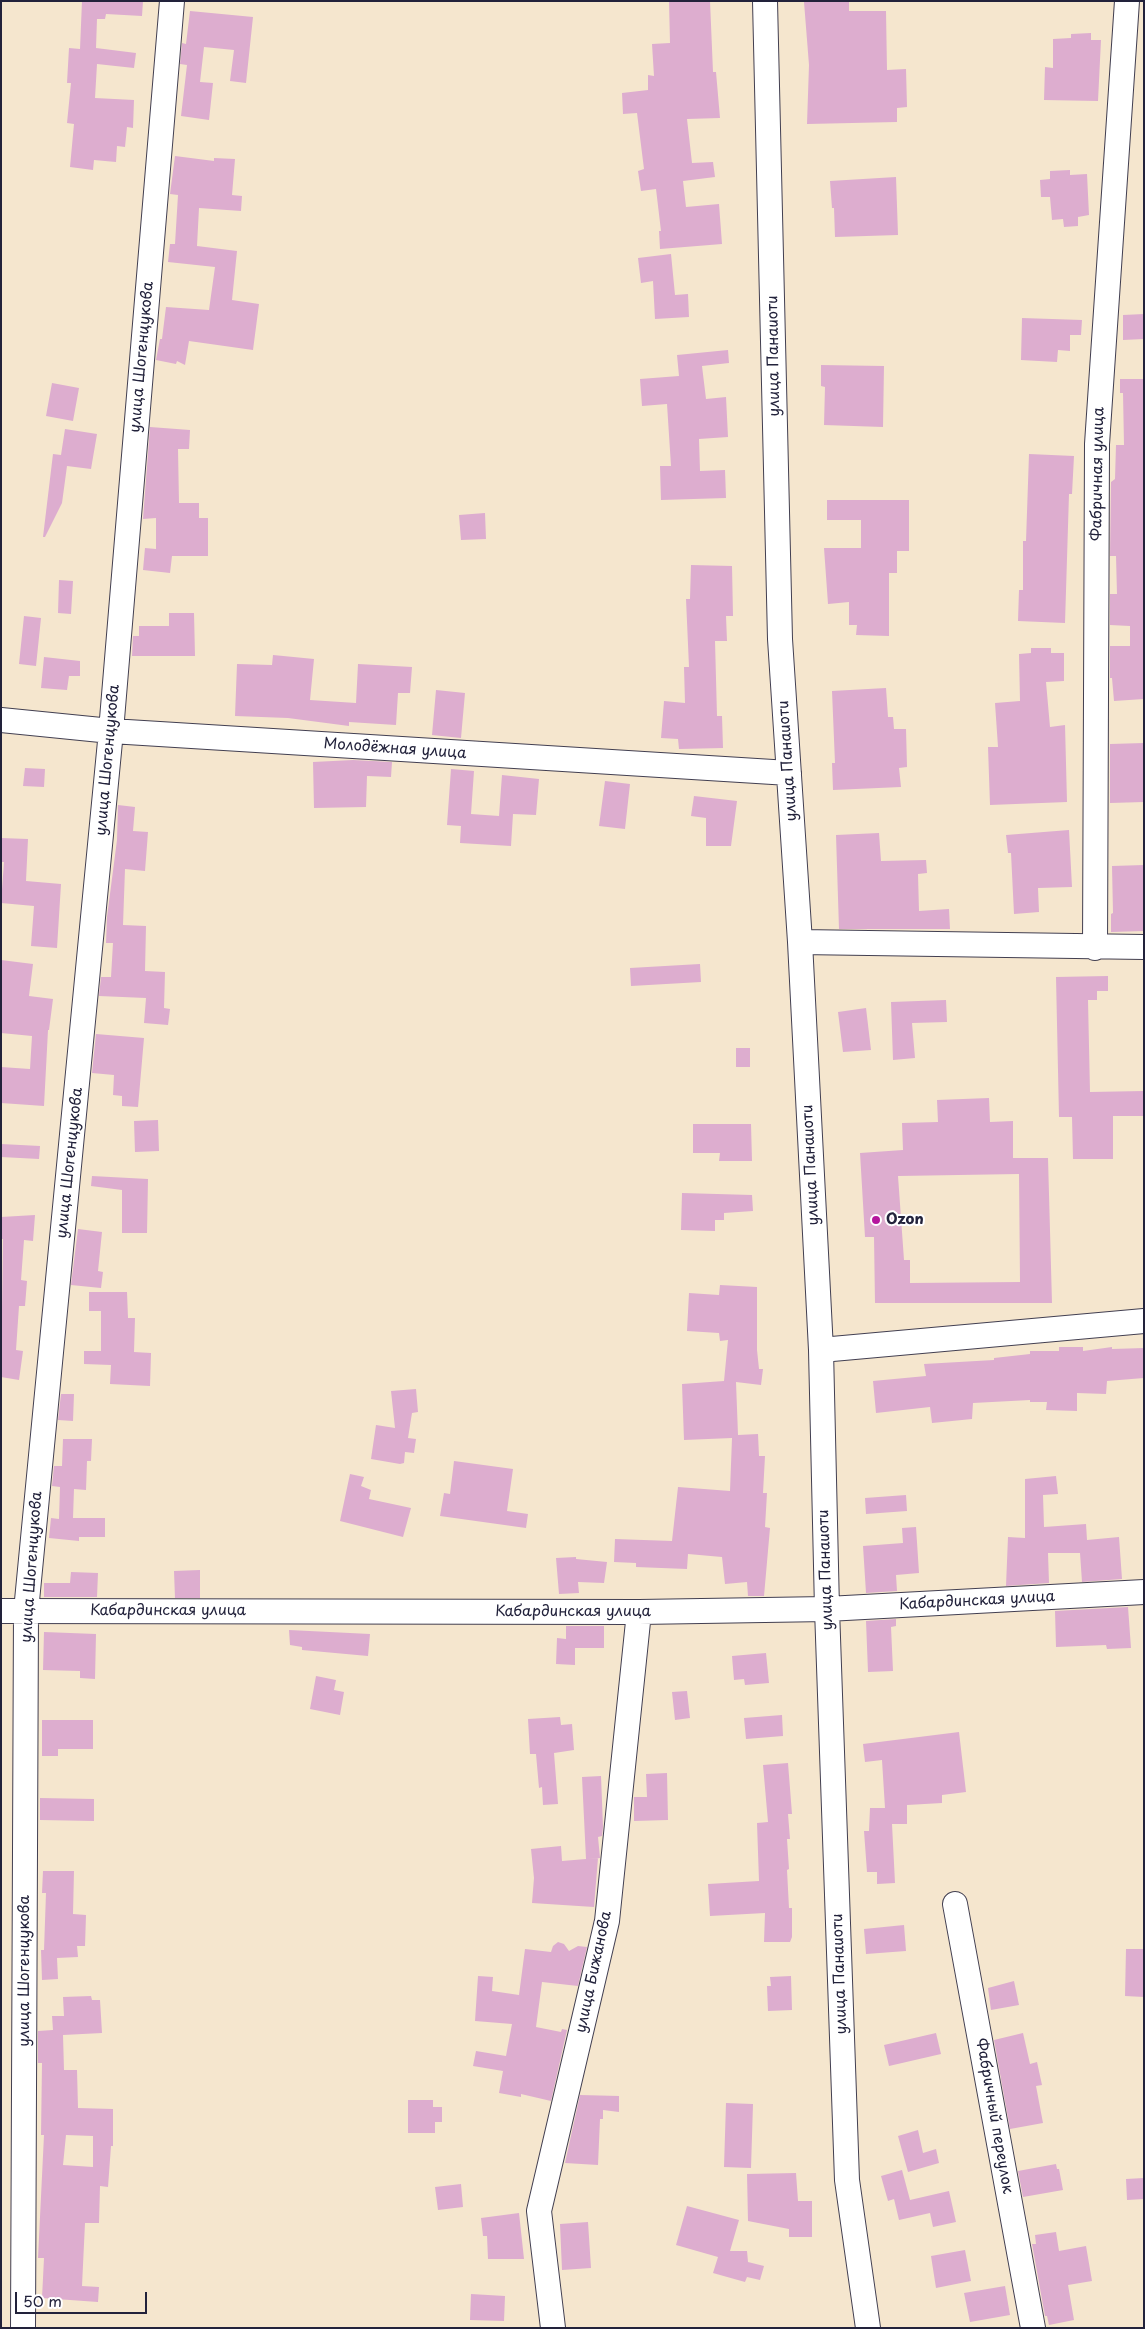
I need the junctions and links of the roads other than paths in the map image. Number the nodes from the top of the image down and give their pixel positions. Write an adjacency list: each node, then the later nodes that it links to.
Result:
1 (172, 1): 5 (street, улица Шогенцукова)
2 (765, 1): 6 (street, улица Панаиоти)
3 (1127, 1): 9 (street, Фабричная улица)
4 (1, 720): 5 (street, Молодёжная улица)
5 (111, 731): 6 (street, Молодёжная улица); 15 (street, улица Шогенцукова)
6 (789, 773): 7 (street, улица Панаиоти)
7 (800, 942): 9 (street); 11 (street, улица Панаиоти)
8 (1144, 947): 9 (street)
9 (1096, 948)
10 (1144, 1321): 11 (street)
11 (821, 1350): 13 (street, улица Панаиоти)
12 (1144, 1592): 13 (street, Кабардинская улица)
13 (827, 1609): 16 (street, Кабардинская улица); 20 (street, улица Панаиоти)
14 (1, 1611): 15 (street, Кабардинская улица)
15 (26, 1611): 16 (street, Кабардинская улица); 18 (street, улица Шогенцукова)
16 (639, 1612): 19 (street, улица Бижанова)
17 (955, 1904): 21 (street, Фабричный переулок)
18 (23, 2328)
19 (553, 2328)
20 (868, 2328)
21 (1033, 2328)

